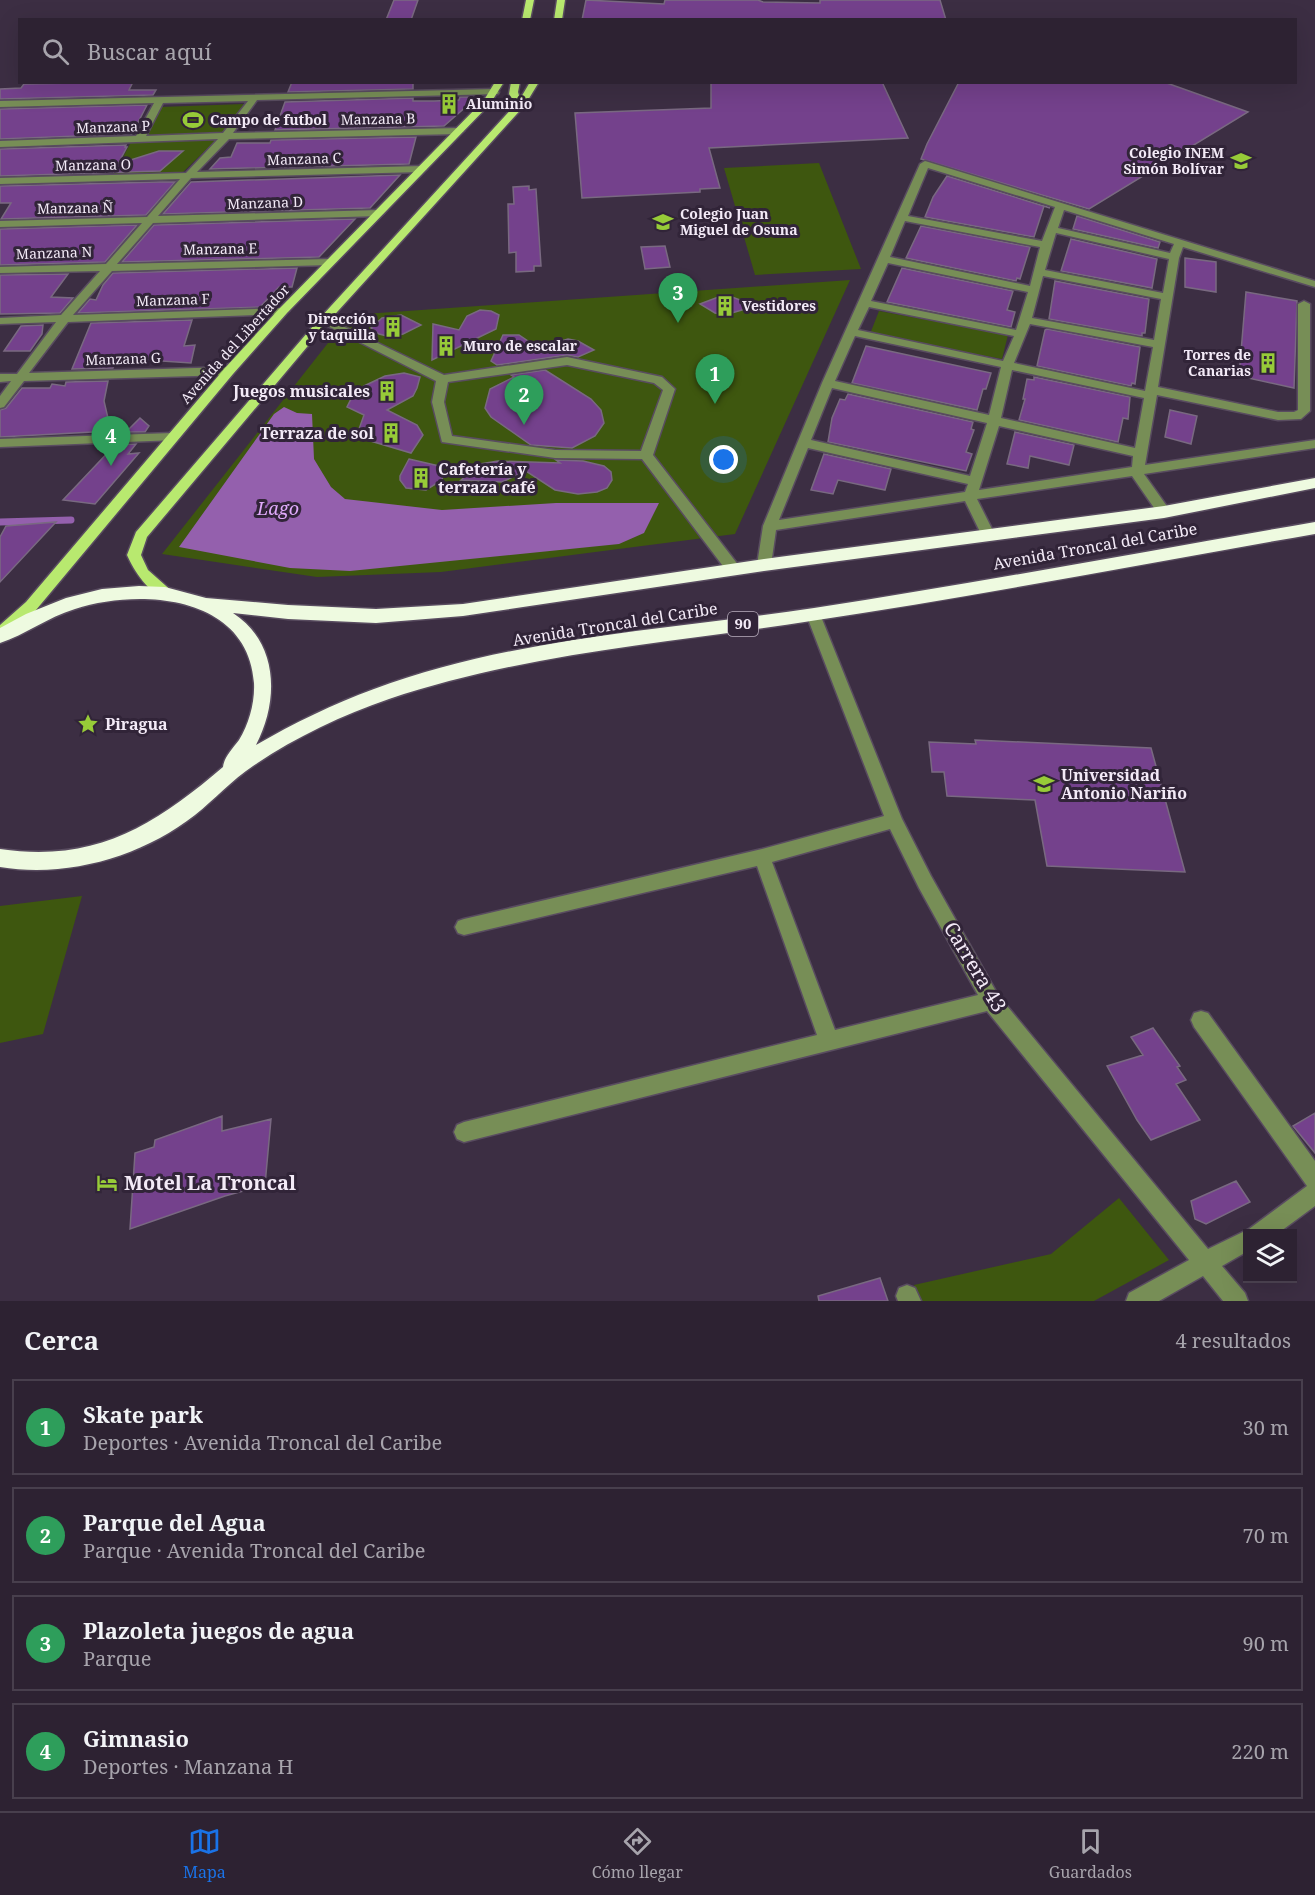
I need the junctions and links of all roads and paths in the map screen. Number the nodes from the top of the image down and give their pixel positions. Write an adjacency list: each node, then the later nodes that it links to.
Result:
1 (530, 0): 3 (main road)
2 (561, 0): 4 (main road)
3 (527, 18)
4 (558, 18)
5 (515, 84): 11 (main road)
6 (534, 84): 11 (main road)
7 (498, 87): 8 (street); 12 (main road, Avenida del Libertador)
8 (253, 100): 9 (street); 13 (street)
9 (159, 101): 10 (street); 14 (street)
10 (0, 104)
11 (522, 104): 40 (main road)
12 (459, 131): 13 (street, Manzana B); 16 (main road, Avenida del Libertador)
13 (226, 136): 14 (street, Manzana P); 17 (street)
14 (139, 140): 15 (street, Manzana P)
15 (0, 144)
16 (422, 169): 17 (street, Manzana C); 20 (main road, Avenida del Libertador)
17 (187, 177): 18 (street, Manzana O); 22 (street)
18 (0, 181)
19 (1061, 206): 21 (street); 24 (street); 25 (street)
20 (379, 213): 22 (street, Manzana D); 29 (main road, Avenida del Libertador)
21 (903, 218): 26 (street); 28 (street)
22 (151, 220): 23 (street, Manzana Ñ); 30 (street)
23 (0, 224)
24 (1054, 230): 26 (street); 27 (street)
25 (1180, 242): 27 (street); 33 (street)
26 (1046, 245): 32 (street)
27 (1174, 257): 35 (street)
28 (883, 259): 34 (street); 36 (street)
29 (331, 262): 30 (street, Manzana E); 38 (main road, Avenida del Libertador)
30 (109, 266): 31 (street, Manzana N); 39 (street)
31 (0, 270)
32 (1040, 272): 34 (street); 35 (street)
33 (1315, 284)
34 (1035, 290): 41 (street)
35 (1168, 297): 45 (street)
36 (865, 303): 43 (street); 44 (street)
37 (1304, 304): 52 (street)
38 (283, 311): 39 (street, Manzana F); 47 (main road, Avenida del Libertador)
39 (64, 319): 42 (street, Manzana F); 49 (street)
40 (324, 320): 50 (street); 71 (main road)
41 (1026, 320): 44 (street); 45 (street)
42 (0, 321)
43 (852, 332): 46 (street); 51 (street)
44 (1019, 334): 46 (street)
45 (1160, 345): 52 (street)
46 (1007, 366): 52 (street); 54 (street)
47 (229, 371): 49 (street, Manzana G); 55 (main road, Avenida del Libertador)
48 (0, 378): 49 (street, Manzana G)
49 (18, 378): 53 (street)
50 (442, 379): 60 (street); 60 (street)
51 (828, 383): 54 (street); 57 (street)
52 (1152, 393): 59 (street)
53 (0, 404)
54 (994, 421): 59 (street); 62 (street)
55 (172, 437): 56 (street); 74 (main road, Avenida del Libertador)
56 (0, 443)
57 (805, 443): 62 (street); 66 (street)
58 (1315, 444): 61 (street)
59 (1142, 454): 61 (street)
60 (646, 455): 70 (street)
61 (1137, 473): 64 (street); 65 (street)
62 (975, 481): 64 (street)
63 (1315, 483): 65 (highway, Avenida Troncal del Caribe)
64 (970, 498): 66 (street); 68 (street)
65 (1164, 512): 68 (highway, Avenida Troncal del Caribe)
66 (770, 526): 69 (street)
67 (1315, 528): 73 (highway, Avenida Troncal del Caribe / 90)
68 (988, 535): 69 (highway, Avenida Troncal del Caribe)
69 (764, 565): 70 (highway, Avenida Troncal del Caribe)
70 (734, 570): 72 (highway, Avenida Troncal del Caribe)
71 (167, 594): 72 (highway); 74 (highway)
72 (207, 604): 75 (highway)
73 (813, 614): 75 (highway, Avenida Troncal del Caribe / 90); 76 (street, Carrera 43)
74 (0, 635)
75 (200, 799): 78 (highway)
76 (894, 820): 77 (street); 80 (street, Carrera 43)
77 (762, 857): 79 (street); 82 (street)
78 (2, 860)
79 (464, 927)
80 (991, 1001): 82 (street); 88 (street, Carrera 43)
81 (1201, 1020): 84 (street)
82 (829, 1041): 83 (street)
83 (464, 1131)
84 (1315, 1179)
85 (1315, 1193): 86 (street)
86 (1264, 1229)
87 (1243, 1242): 88 (street)
88 (1206, 1261): 89 (street); 90 (street, Carrera 43)
89 (1137, 1301)
90 (1237, 1301)

